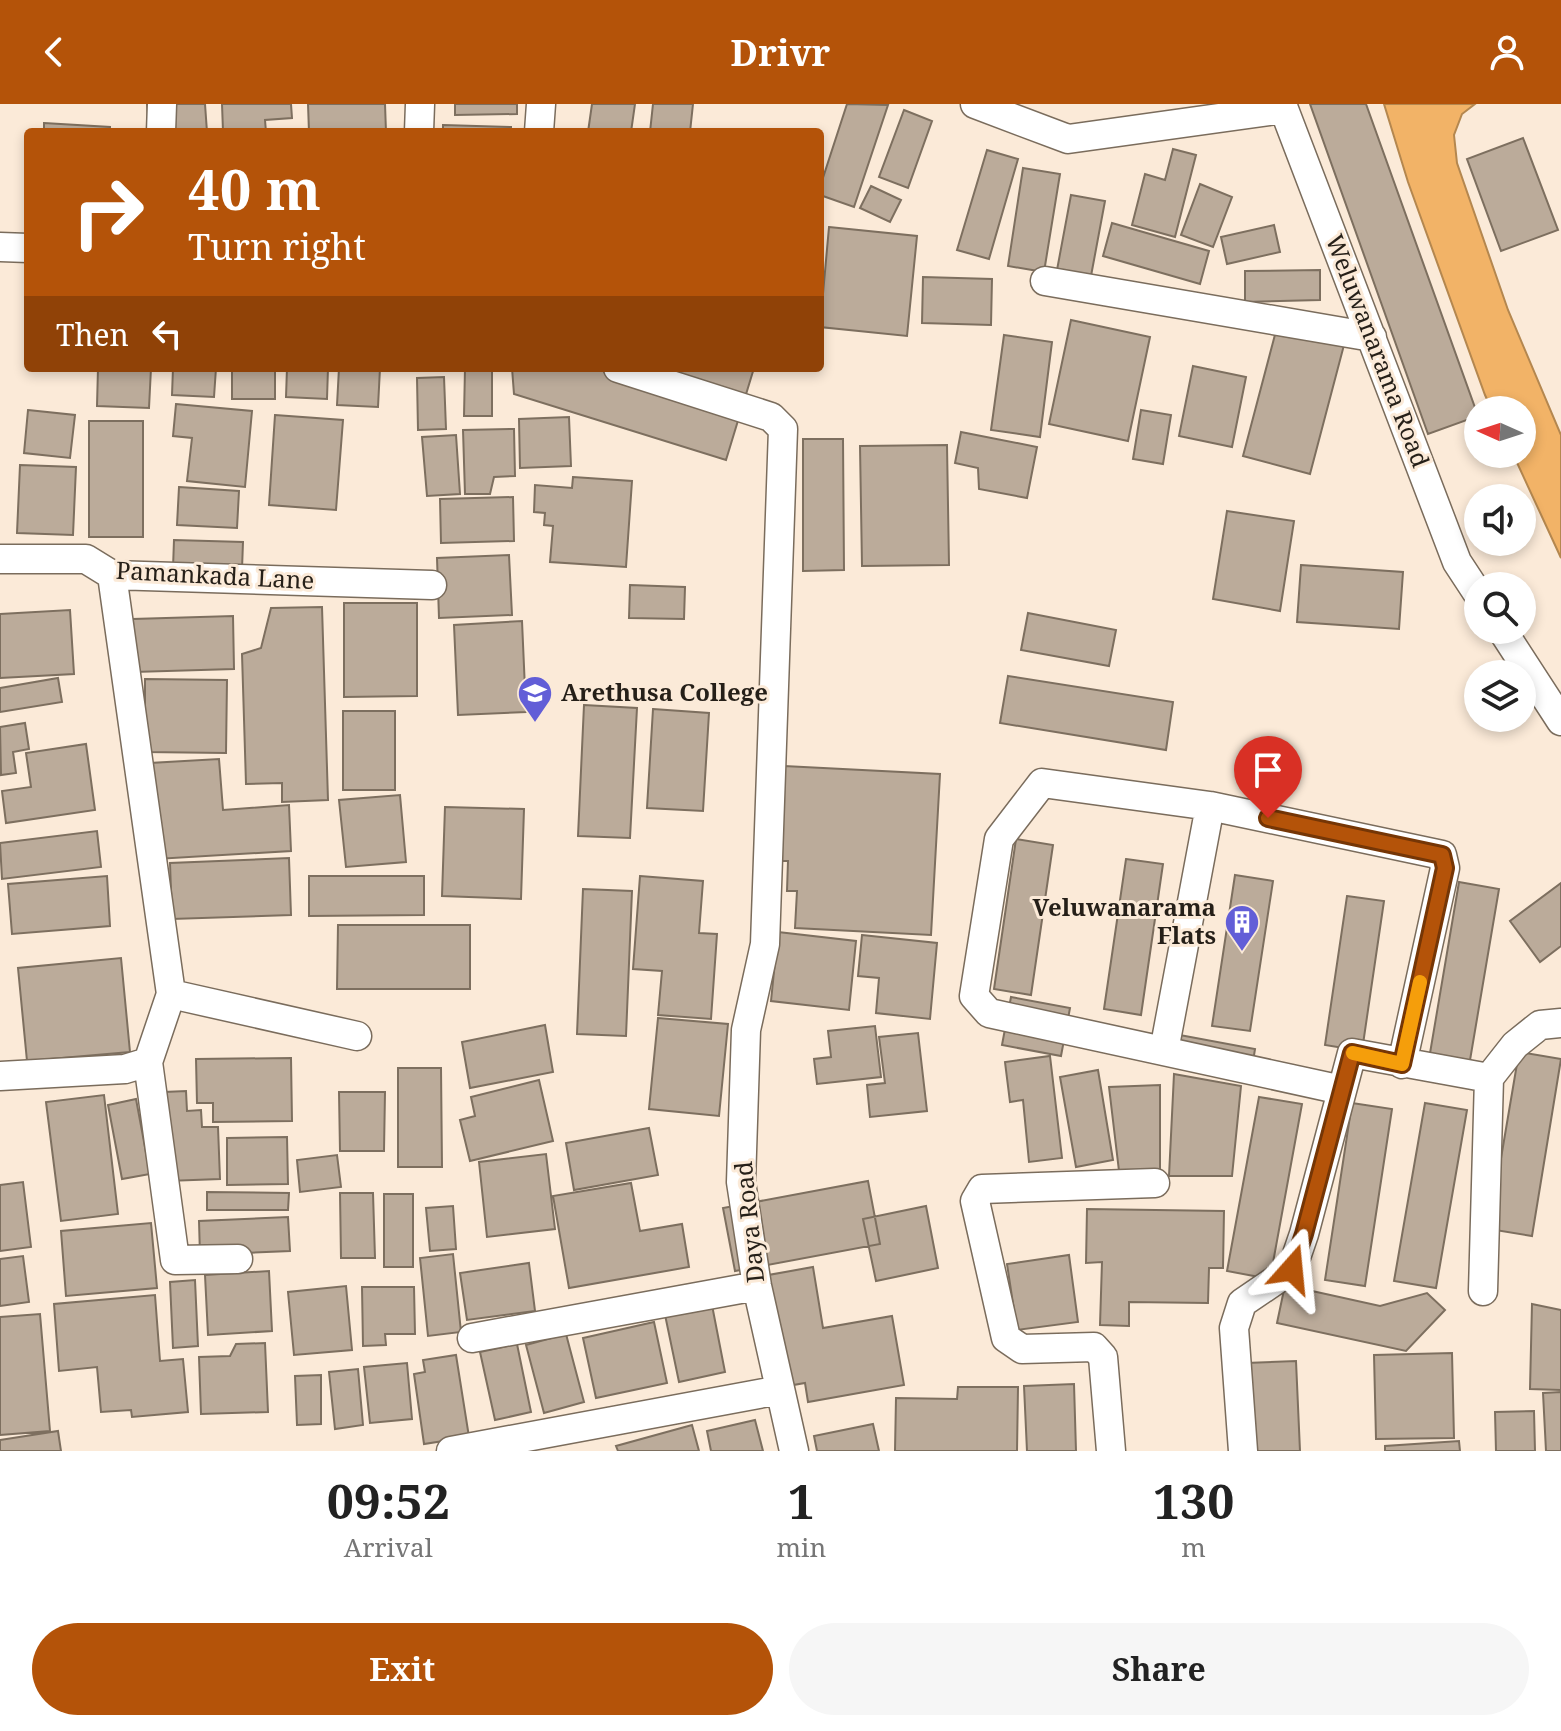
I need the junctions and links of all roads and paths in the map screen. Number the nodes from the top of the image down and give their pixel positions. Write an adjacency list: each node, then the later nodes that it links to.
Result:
1 (162, 104): 6 (street)
2 (420, 104): 7 (street)
3 (541, 104): 8 (street)
4 (975, 104): 5 (street)
5 (1283, 106): 12 (street, Weluwanarama Road)
6 (161, 128)
7 (419, 128)
8 (539, 128)
9 (0, 247): 10 (street)
10 (24, 248)
11 (1045, 281): 12 (street)
12 (1372, 337): 15 (street, Weluwanarama Road)
13 (630, 372): 32 (street, Daya Road)
14 (0, 559): 16 (street, Pamankada Lane)
15 (1464, 573)
16 (112, 575): 17 (street, Pamankada Lane); 21 (street)
17 (432, 585)
18 (1511, 644): 19 (street)
19 (1561, 721)
20 (1210, 806): 24 (street); 24 (street); 26 (street)
21 (171, 994): 23 (street); 25 (street)
22 (1561, 1023): 28 (street)
23 (357, 1036)
24 (1164, 1051): 29 (street)
25 (148, 1062): 27 (street); 31 (street)
26 (1402, 1064): 28 (street); 29 (street)
27 (0, 1076)
28 (1489, 1078): 33 (street)
29 (1342, 1090): 39 (street)
30 (1155, 1183): 38 (street)
31 (238, 1259)
32 (757, 1286): 34 (street); 35 (street, Daya Road)
33 (1483, 1291)
34 (472, 1338)
35 (780, 1390): 36 (street); 37 (street, Daya Road)
36 (451, 1451)
37 (794, 1451)
38 (1111, 1451)
39 (1243, 1451)

